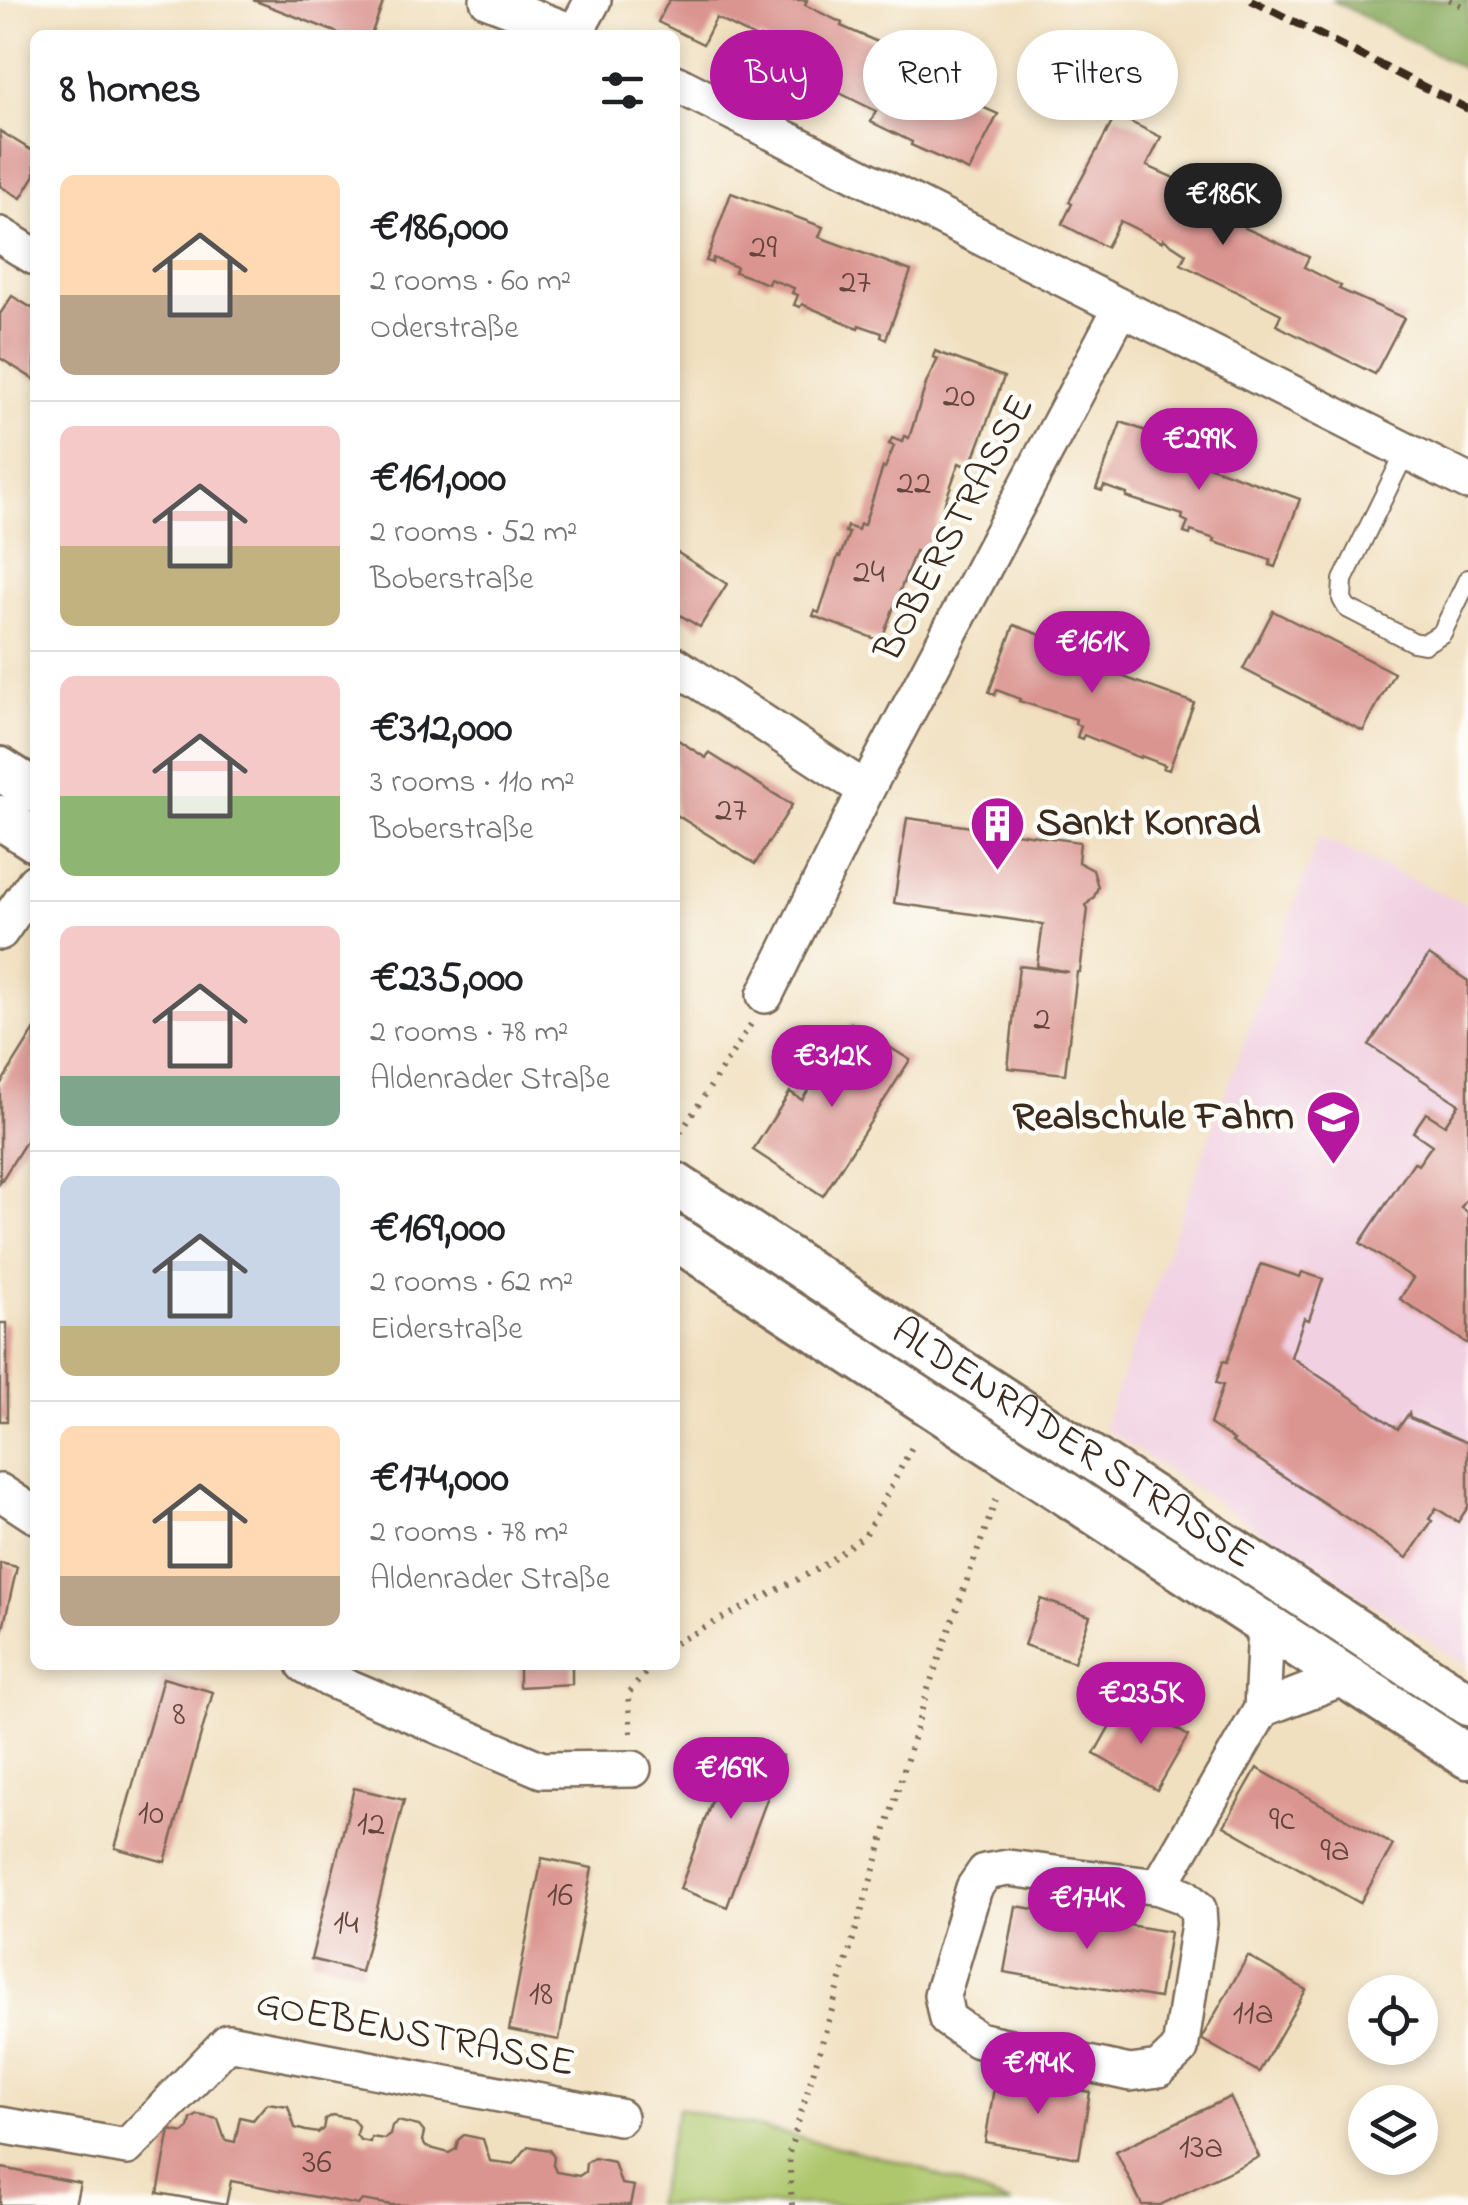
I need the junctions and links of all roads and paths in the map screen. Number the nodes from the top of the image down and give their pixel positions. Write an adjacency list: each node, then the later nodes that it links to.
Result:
1 (488, 0): 5 (street)
2 (593, 0): 6 (street)
3 (1450, 0): 4 (path)
4 (1468, 9)
5 (566, 30)
6 (578, 30)
7 (680, 86): 10 (street)
8 (0, 236): 9 (street)
9 (30, 254)
10 (1122, 308): 11 (street); 17 (street, BOBERSTRASSE)
11 (1406, 451): 12 (street); 13 (lane)
12 (1468, 482)
13 (1468, 579)
14 (680, 668): 17 (street)
15 (0, 769): 16 (street)
16 (30, 788)
17 (866, 790): 22 (street, BOBERSTRASSE)
18 (0, 817): 19 (street)
19 (30, 837)
20 (30, 889): 21 (street)
21 (0, 932)
22 (765, 995): 23 (path)
23 (680, 1133)
24 (680, 1187): 35 (street, ALDENRADER STRASSE)
25 (680, 1241): 26 (street, ALDENRADER STRASSE)
26 (932, 1408): 27 (street, ALDENRADER STRASSE); 31 (path)
27 (1011, 1460): 30 (street, ALDENRADER STRASSE); 42 (path)
28 (0, 1492): 29 (street)
29 (30, 1512)
30 (1266, 1626): 34 (street, ALDENRADER STRASSE); 36 (street, ALDENRADER STRASSE)
31 (680, 1640)
32 (314, 1670): 38 (street)
33 (648, 1670): 38 (path)
34 (1345, 1676): 36 (street); 37 (street, ALDENRADER STRASSE)
35 (1468, 1704)
36 (1262, 1708): 39 (street, ALDENRADER STRASSE)
37 (1468, 1756)
38 (634, 1769)
39 (1159, 1887): 39 (street)
40 (619, 2117): 41 (street, GOEBENSTRASSE)
41 (0, 2125)
42 (792, 2205)

